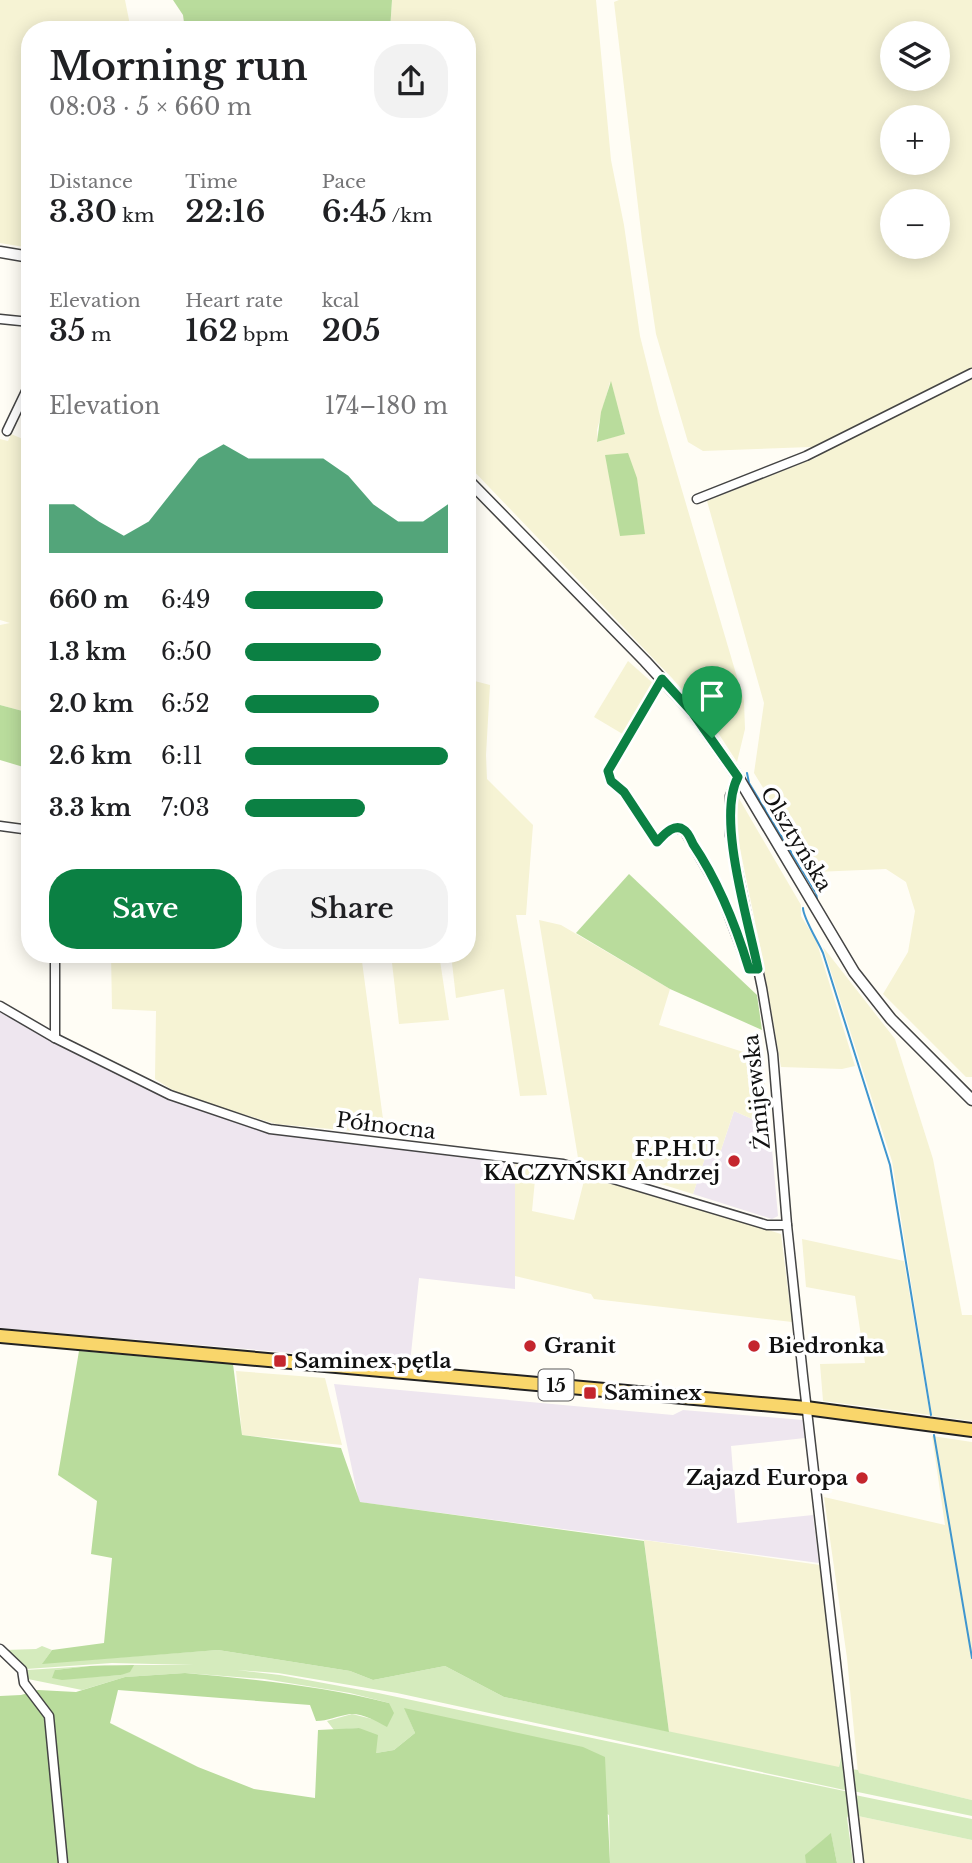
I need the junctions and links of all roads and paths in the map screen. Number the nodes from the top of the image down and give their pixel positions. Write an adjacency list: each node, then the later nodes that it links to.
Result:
1 (0, 252): 2 (street)
2 (21, 256)
3 (0, 319): 4 (street)
4 (21, 321)
5 (972, 373): 9 (street)
6 (21, 402): 7 (street)
7 (7, 431)
8 (476, 488): 10 (street, Olsztyńska)
9 (697, 499)
10 (662, 679): 11 (street, Olsztyńska); 15 (street)
11 (738, 777): 15 (street, Żmijewska); 18 (street, Olsztyńska)
12 (0, 825): 13 (street)
13 (21, 828)
14 (55, 963): 17 (street)
15 (758, 969): 19 (street, Żmijewska)
16 (0, 1006): 17 (street, Północna)
17 (55, 1038): 19 (street, Północna)
18 (972, 1100)
19 (787, 1225): 21 (street, Żmijewska)
20 (0, 1336): 21 (main road, 15)
21 (806, 1408): 22 (main road, 15); 25 (street, Żmijewska)
22 (972, 1430)
23 (0, 1649): 24 (street)
24 (63, 1863)
25 (859, 1863)

